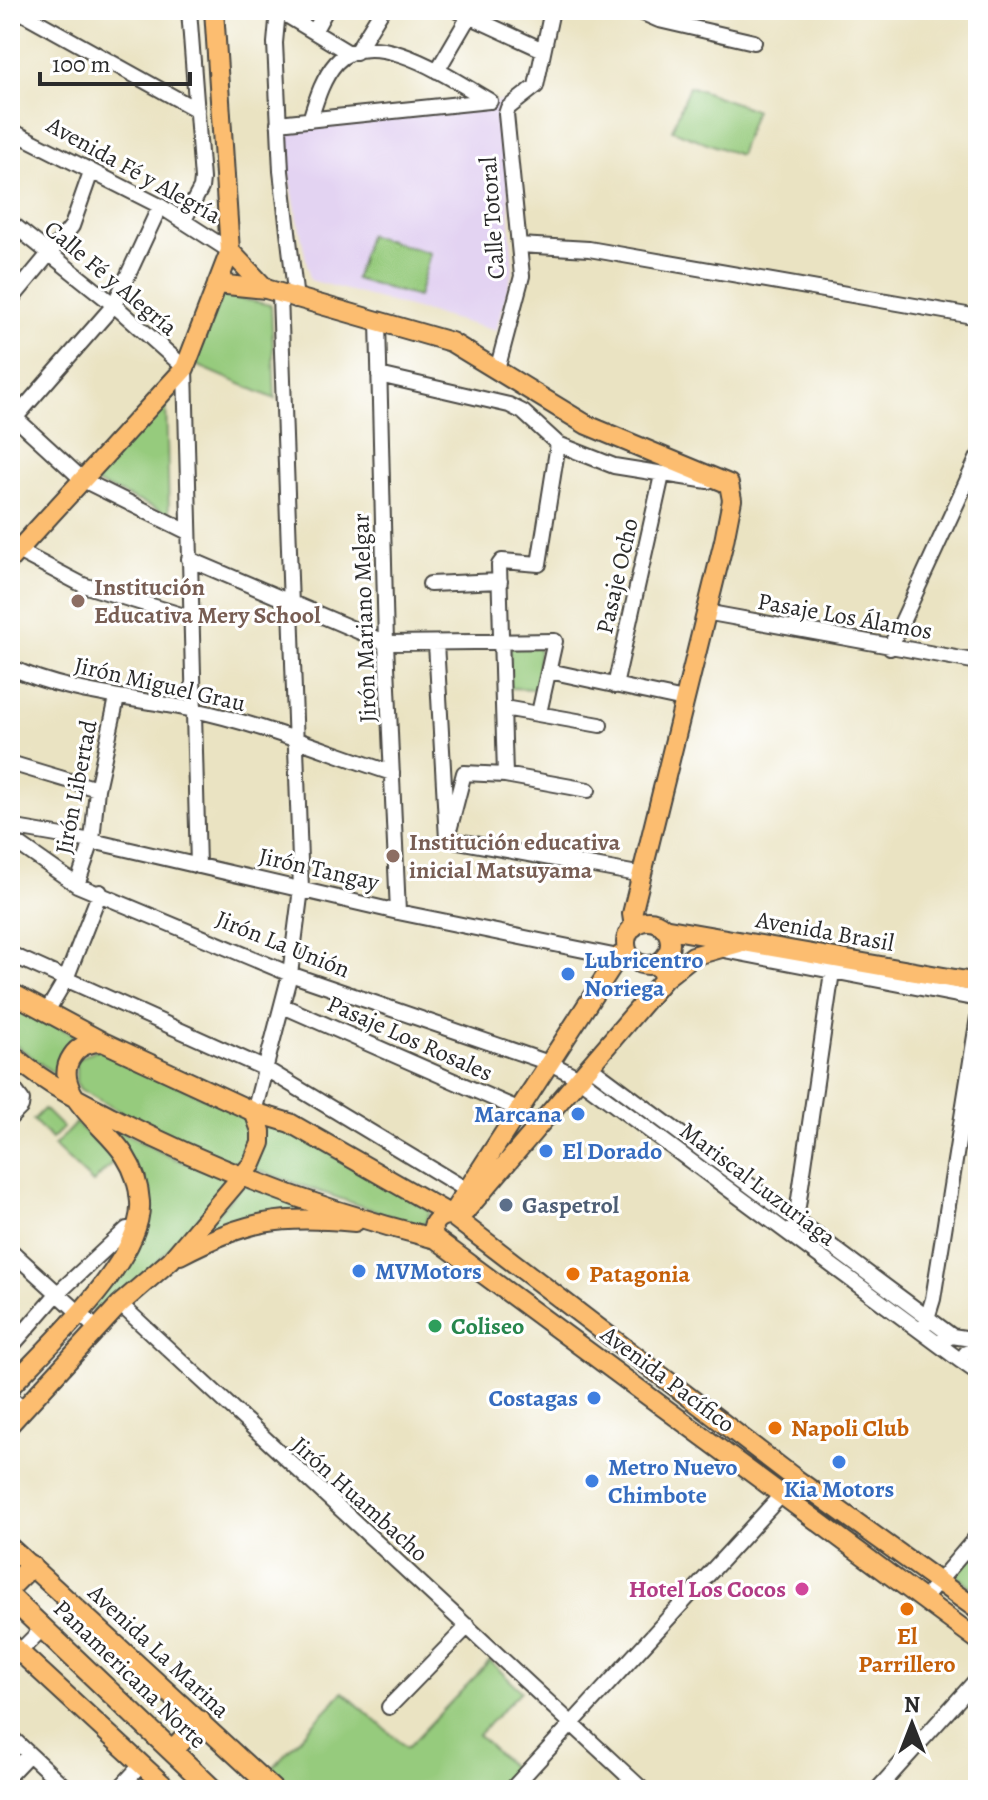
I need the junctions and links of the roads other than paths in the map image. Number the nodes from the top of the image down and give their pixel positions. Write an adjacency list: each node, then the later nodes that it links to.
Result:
1 (16, 10): 10 (street); 18 (street)
2 (214, 10): 27 (main road)
3 (278, 10): 11 (street); 20 (street)
4 (326, 10): 11 (street)
5 (382, 10): 12 (street)
6 (552, 10): 15 (street)
7 (636, 10): 13 (street)
8 (187, 11): 18 (street)
9 (462, 14): 15 (street); 17 (street)
10 (10, 16)
11 (315, 30): 16 (street)
12 (367, 36): 14 (street); 16 (street)
13 (754, 42)
14 (391, 50): 16 (street); 17 (street)
15 (543, 50): 26 (street, Calle Totoral)
16 (353, 53): 19 (street)
17 (437, 71): 19 (street)
18 (197, 110): 24 (street)
19 (310, 120): 20 (street)
20 (278, 123): 30 (street)
21 (10, 130): 22 (street, Avenida Fé y Alegría)
22 (91, 172): 23 (street, Avenida Fé y Alegría); 28 (street)
23 (160, 206): 24 (street, Avenida Fé y Alegría); 32 (street)
24 (184, 220): 27 (street, Avenida Fé y Alegría)
25 (10, 222): 28 (street, Calle Fé y Alegría)
26 (519, 245): 33 (street); 36 (street, Calle Totoral)
27 (230, 251): 29 (main road); 30 (main road, Avenida Fé y Alegría)
28 (49, 256): 31 (street); 32 (street, Calle Fé y Alegría)
29 (217, 284): 30 (main road); 35 (main road)
30 (281, 295): 34 (main road); 49 (street)
31 (10, 301)
32 (114, 305): 35 (street, Calle Fé y Alegría); 38 (street)
33 (978, 317)
34 (378, 322): 36 (main road); 37 (street, Jirón Mariano Melgar)
35 (185, 368): 43 (main road); 44 (street)
36 (497, 370): 41 (main road)
37 (379, 375): 39 (street); 53 (street, Jirón Mariano Melgar)
38 (13, 415): 43 (street)
39 (558, 444): 42 (street); 47 (street)
40 (978, 457): 55 (street)
41 (707, 473): 42 (street); 50 (main road)
42 (662, 475): 59 (street, Pasaje Ocho)
43 (83, 480): 44 (street); 45 (main road)
44 (188, 532): 46 (street)
45 (14, 555): 51 (street)
46 (189, 559): 49 (street); 51 (street)
47 (500, 581): 48 (street); 52 (street)
48 (430, 584)
49 (290, 604): 53 (street); 66 (street)
50 (705, 612): 55 (street, Pasaje Los Álamos); 61 (main road)
51 (191, 618): 63 (street)
52 (502, 641): 54 (street); 58 (street); 62 (street)
53 (386, 643): 54 (street); 68 (street, Jirón Mariano Melgar)
54 (436, 643): 74 (street)
55 (890, 648): 56 (street, Pasaje Los Álamos)
56 (978, 662)
57 (10, 667): 60 (street, Jirón Miguel Grau)
58 (549, 671): 59 (street); 64 (street)
59 (615, 686): 61 (street)
60 (117, 698): 63 (street, Jirón Miguel Grau); 70 (street, Jirón Libertad)
61 (684, 700): 77 (main road)
62 (504, 708): 64 (street); 69 (street)
63 (196, 710): 66 (street, Jirón Miguel Grau); 76 (street)
64 (539, 713): 65 (street)
65 (600, 725)
66 (295, 741): 68 (street, Jirón Miguel Grau); 79 (street)
67 (10, 763): 70 (street)
68 (392, 773): 81 (street, Jirón Mariano Melgar)
69 (505, 775): 71 (street); 74 (street)
70 (97, 789): 75 (street, Jirón Libertad)
71 (588, 790)
72 (10, 827): 75 (street, Jirón Tangay)
73 (10, 838): 78 (street, Jirón La Unión)
74 (447, 839): 77 (street)
75 (92, 841): 76 (street, Jirón Tangay); 78 (street, Jirón Libertad)
76 (198, 866): 79 (street, Jirón Tangay)
77 (643, 875): 82 (main road)
78 (77, 885): 80 (street, Jirón La Unión)
79 (301, 889): 81 (street, Jirón Tangay); 90 (street)
80 (100, 892): 90 (street, Jirón La Unión); 91 (street)
81 (398, 912): 87 (street, Jirón Tangay)
82 (634, 927): 83 (main road); 87 (main road)
83 (663, 928): 84 (main road, Avenida Brasil); 89 (main road)
84 (746, 941): 85 (main road); 88 (main road, Avenida Brasil)
85 (719, 949): 88 (street); 89 (main road)
86 (10, 954): 91 (street)
87 (623, 954): 89 (main road); 100 (main road)
88 (833, 965): 92 (main road, Avenida Brasil); 94 (street); 111 (street)
89 (661, 967): 102 (main road)
90 (290, 974): 95 (street); 100 (street, Jirón La Unión)
91 (66, 979): 96 (street); 101 (street)
92 (978, 983)
93 (10, 992): 96 (main road, Avenida Pacífico)
94 (978, 999)
95 (283, 1006): 101 (street); 105 (street, Pasaje Los Rosales)
96 (46, 1013): 98 (main road, Avenida Pacífico)
97 (978, 1017): 121 (street)
98 (103, 1042): 104 (main road); 106 (main road, Avenida Pacífico)
99 (10, 1052): 104 (main road)
100 (552, 1064): 102 (street, Mariscal Luzuriaga); 105 (main road)
101 (266, 1069): 106 (street); 109 (street)
102 (583, 1071): 110 (main road); 111 (street, Mariscal Luzuriaga); 114 (street, Mariscal Luzuriaga)
103 (10, 1084): 107 (street)
104 (76, 1098): 108 (main road, Avenida Pacífico); 120 (main road)
105 (520, 1110): 109 (main road)
106 (254, 1112): 108 (main road); 110 (main road, Avenida Pacífico)
107 (10, 1118)
108 (241, 1177): 112 (main road, Avenida Pacífico); 117 (main road)
109 (465, 1189): 110 (main road)
110 (454, 1218): 115 (main road); 133 (main road, Avenida Pacífico)
111 (796, 1220): 114 (street); 121 (street, Mariscal Luzuriaga)
112 (387, 1225): 115 (main road, Avenida Pacífico); 117 (main road)
113 (127, 1229): 118 (street)
114 (794, 1239): 121 (street, Mariscal Luzuriaga)
115 (440, 1241): 134 (main road, Avenida Pacífico)
116 (10, 1250): 118 (street)
117 (171, 1260): 119 (main road)
118 (57, 1294): 120 (street); 126 (street)
119 (120, 1304): 122 (main road); 143 (street, Jirón Huambacho)
120 (77, 1312): 122 (street); 130 (main road)
121 (925, 1325): 123 (street, Mariscal Luzuriaga); 125 (street, Mariscal Luzuriaga)
122 (97, 1329): 131 (main road)
123 (952, 1336): 124 (street, Mariscal Luzuriaga); 125 (street)
124 (978, 1340)
125 (936, 1343): 128 (street, Mariscal Luzuriaga)
126 (10, 1348)
127 (978, 1351): 128 (street)
128 (961, 1361): 129 (street, Mariscal Luzuriaga)
129 (978, 1373)
130 (10, 1387)
131 (17, 1404): 132 (main road)
132 (10, 1424)
133 (796, 1479): 134 (street); 138 (main road, Avenida Pacífico)
134 (782, 1494): 141 (main road, Avenida Pacífico); 150 (street)
135 (978, 1535): 138 (street)
136 (10, 1547): 137 (main road, Avenida La Marina)
137 (31, 1566): 139 (highway); 149 (main road, Avenida La Marina)
138 (941, 1582): 141 (street); 142 (main road, Avenida Pacífico)
139 (10, 1587)
140 (10, 1597): 144 (highway, Panamericana Norte)
141 (923, 1600): 145 (main road, Avenida Pacífico)
142 (978, 1610)
143 (468, 1626): 148 (street); 150 (street, Jirón Huambacho)
144 (44, 1627): 146 (street); 152 (highway, Panamericana Norte)
145 (978, 1640)
146 (13, 1652): 154 (main road)
147 (978, 1678): 163 (street)
148 (389, 1707)
149 (200, 1721): 152 (highway); 160 (main road, Avenida La Marina)
150 (573, 1724): 161 (street); 162 (street, Jirón Huambacho)
151 (10, 1736): 153 (street)
152 (172, 1751): 159 (highway, Panamericana Norte)
153 (29, 1754): 155 (street); 156 (street)
154 (141, 1765): 157 (street); 158 (main road)
155 (10, 1774)
156 (68, 1790)
157 (118, 1790)
158 (169, 1790)
159 (213, 1790)
160 (274, 1790)
161 (511, 1790)
162 (643, 1790)
163 (877, 1790)

